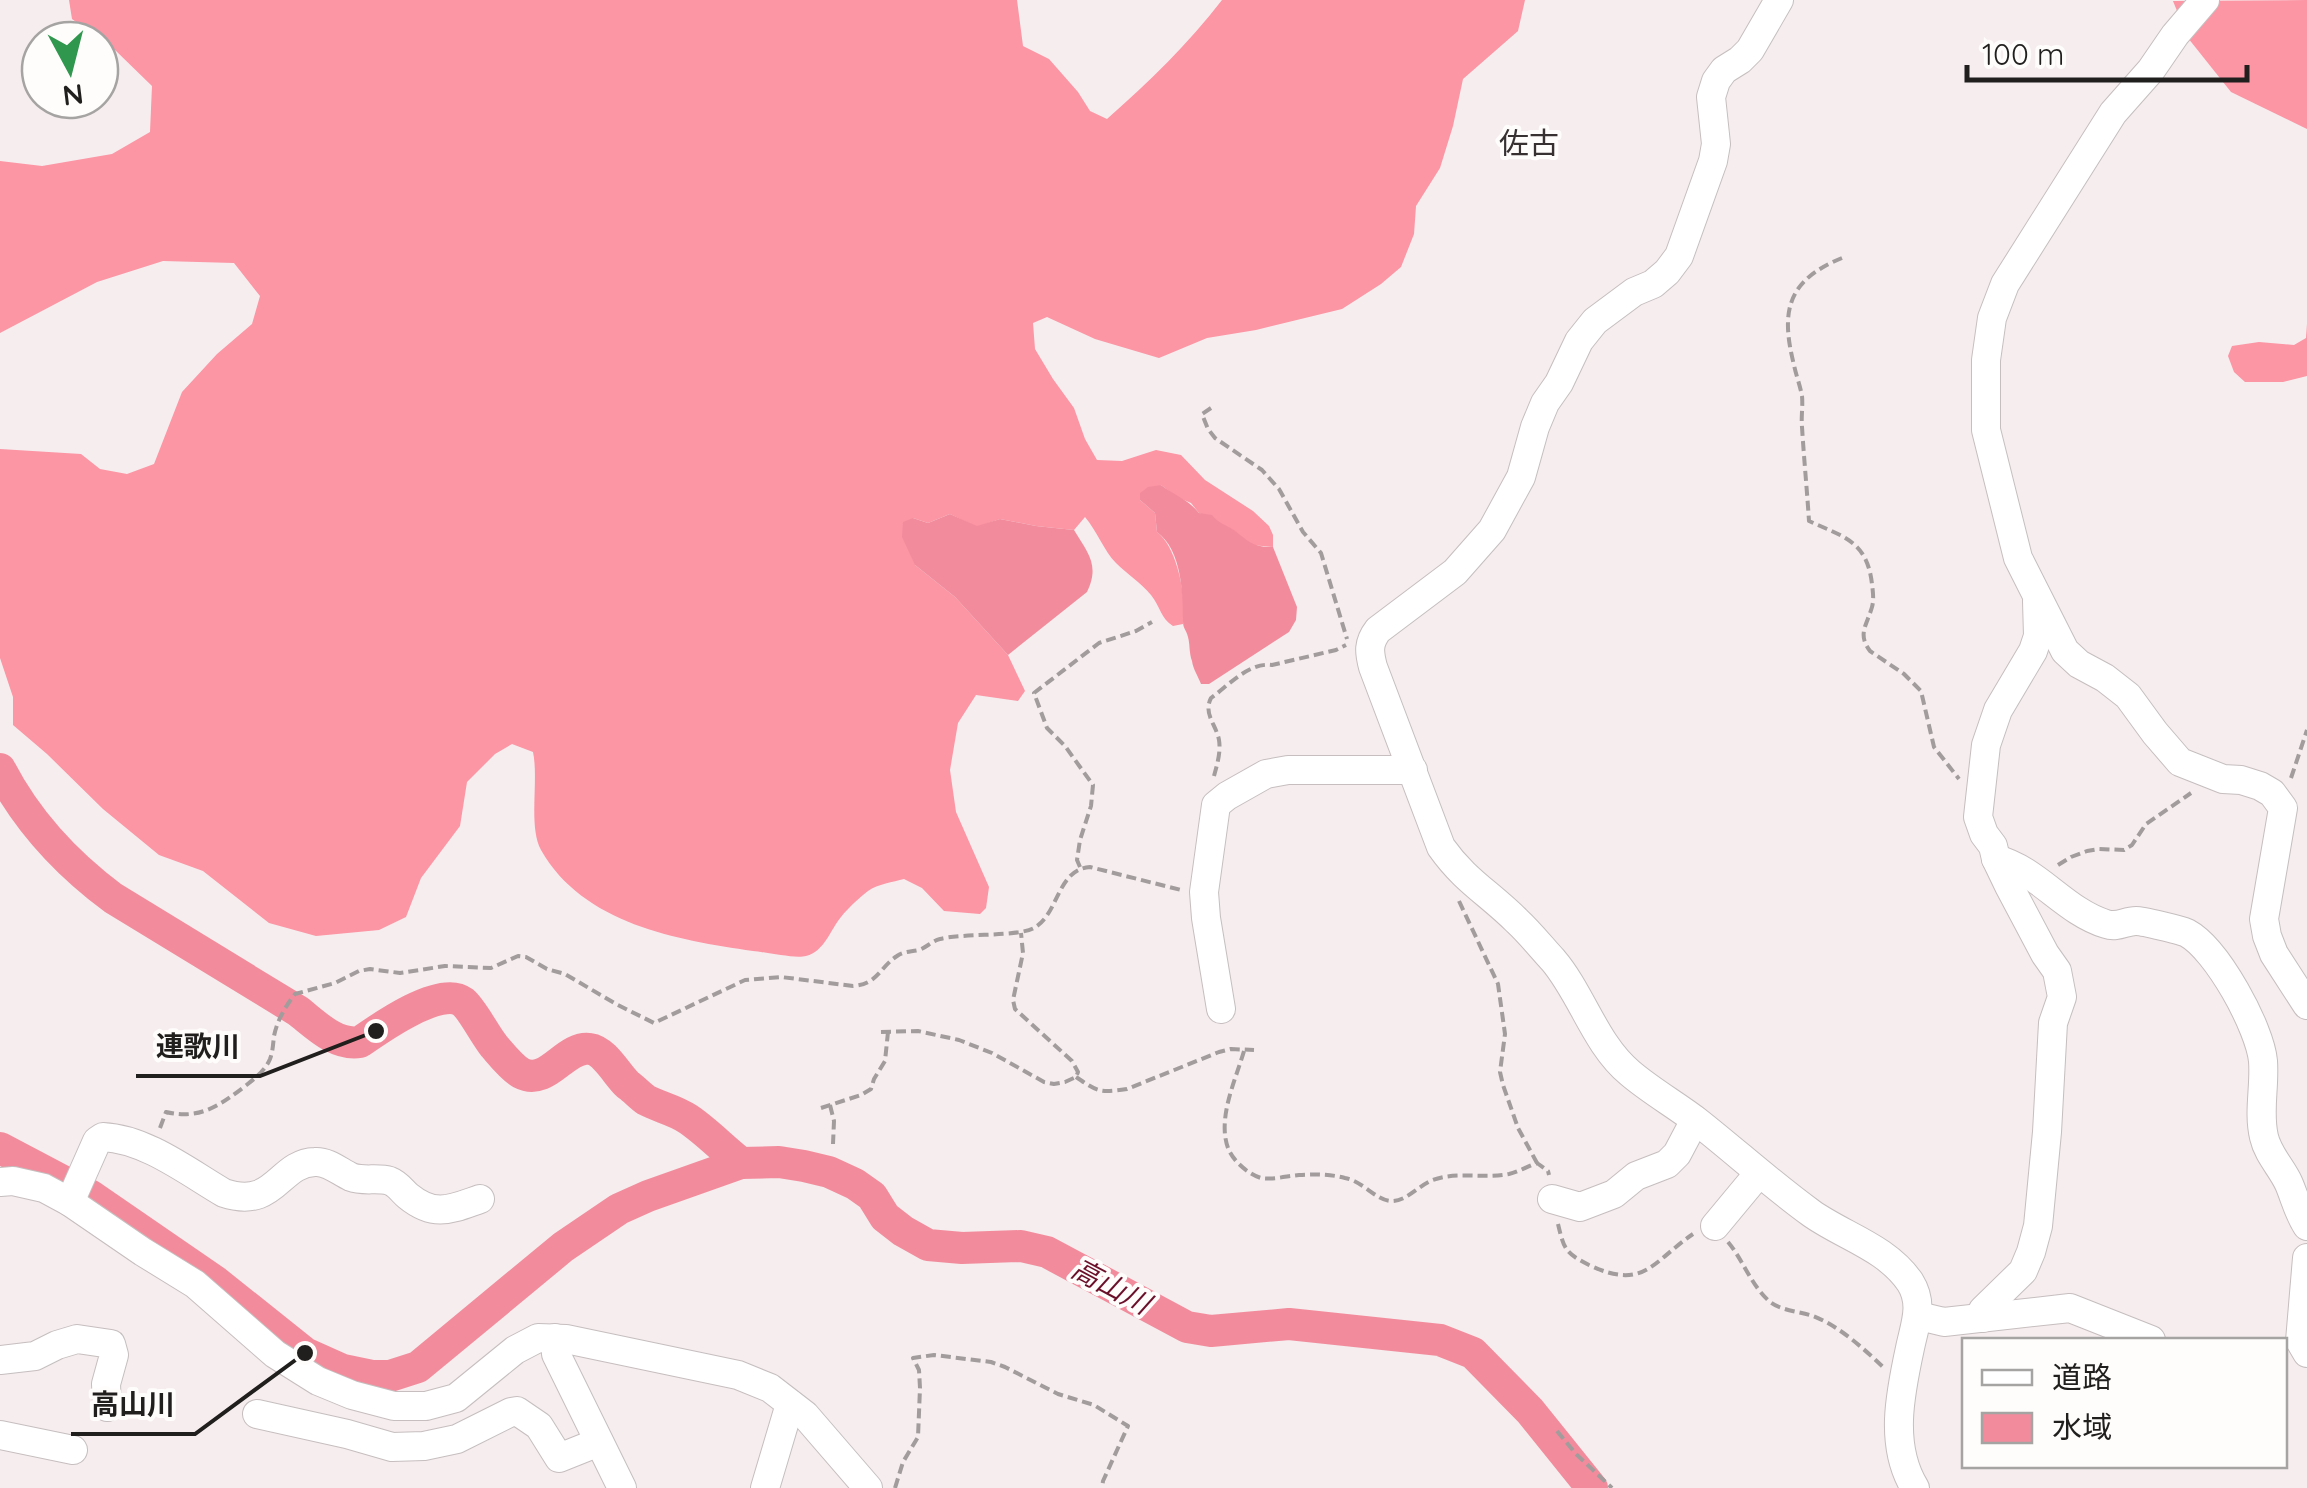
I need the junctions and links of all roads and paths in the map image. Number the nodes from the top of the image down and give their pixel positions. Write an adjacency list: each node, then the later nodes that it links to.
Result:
1 (1779, 0): 8 (street)
2 (2205, 0): 5 (street)
3 (1842, 258): 12 (path)
4 (1211, 408): 10 (path)
5 (2036, 593): 9 (street); 12 (street)
6 (1152, 622): 14 (path)
7 (2307, 730): 11 (path)
8 (1413, 770): 10 (street); 15 (street)
9 (2223, 779): 11 (street); 16 (path)
10 (1216, 805): 17 (street)
11 (2283, 808): 19 (street)
12 (1978, 818): 13 (street)
13 (1996, 860): 16 (street); 39 (street)
14 (1080, 868): 17 (path); 18 (path)
15 (1460, 872): 26 (street); 29 (path)
16 (2041, 884): 36 (street)
17 (1204, 892): 20 (street)
18 (1021, 931): 23 (path); 28 (path)
19 (2307, 1005)
20 (1221, 1010)
21 (1254, 1050): 22 (path)
22 (1244, 1051): 23 (path); 29 (path)
23 (1076, 1077): 24 (path)
24 (830, 1105): 25 (path); 27 (path)
25 (821, 1108)
26 (1695, 1120): 30 (street); 33 (street)
27 (832, 1144)
28 (151, 1152): 32 (street); 34 (street)
29 (1537, 1164): 33 (path)
30 (1759, 1173): 35 (street); 38 (street)
31 (0, 1182): 32 (street)
32 (75, 1192): 40 (street)
33 (1552, 1198): 35 (path)
34 (480, 1199)
35 (1715, 1226): 44 (path)
36 (2307, 1226)
37 (2307, 1258): 42 (street)
38 (1918, 1316): 39 (street); 44 (street)
39 (1983, 1318): 41 (street)
40 (556, 1338): 45 (street); 50 (street)
41 (2146, 1338)
42 (2297, 1351)
43 (0, 1360): 46 (street)
44 (1904, 1380): 58 (street)
45 (790, 1404): 53 (street); 54 (street)
46 (107, 1407)
47 (256, 1414): 50 (street)
48 (1557, 1430): 57 (path)
49 (0, 1435): 51 (street)
50 (599, 1442): 52 (street)
51 (73, 1450)
52 (622, 1488)
53 (764, 1488)
54 (868, 1488)
55 (895, 1488): 56 (path)
56 (1102, 1488)
57 (1612, 1488)
58 (1914, 1488)

